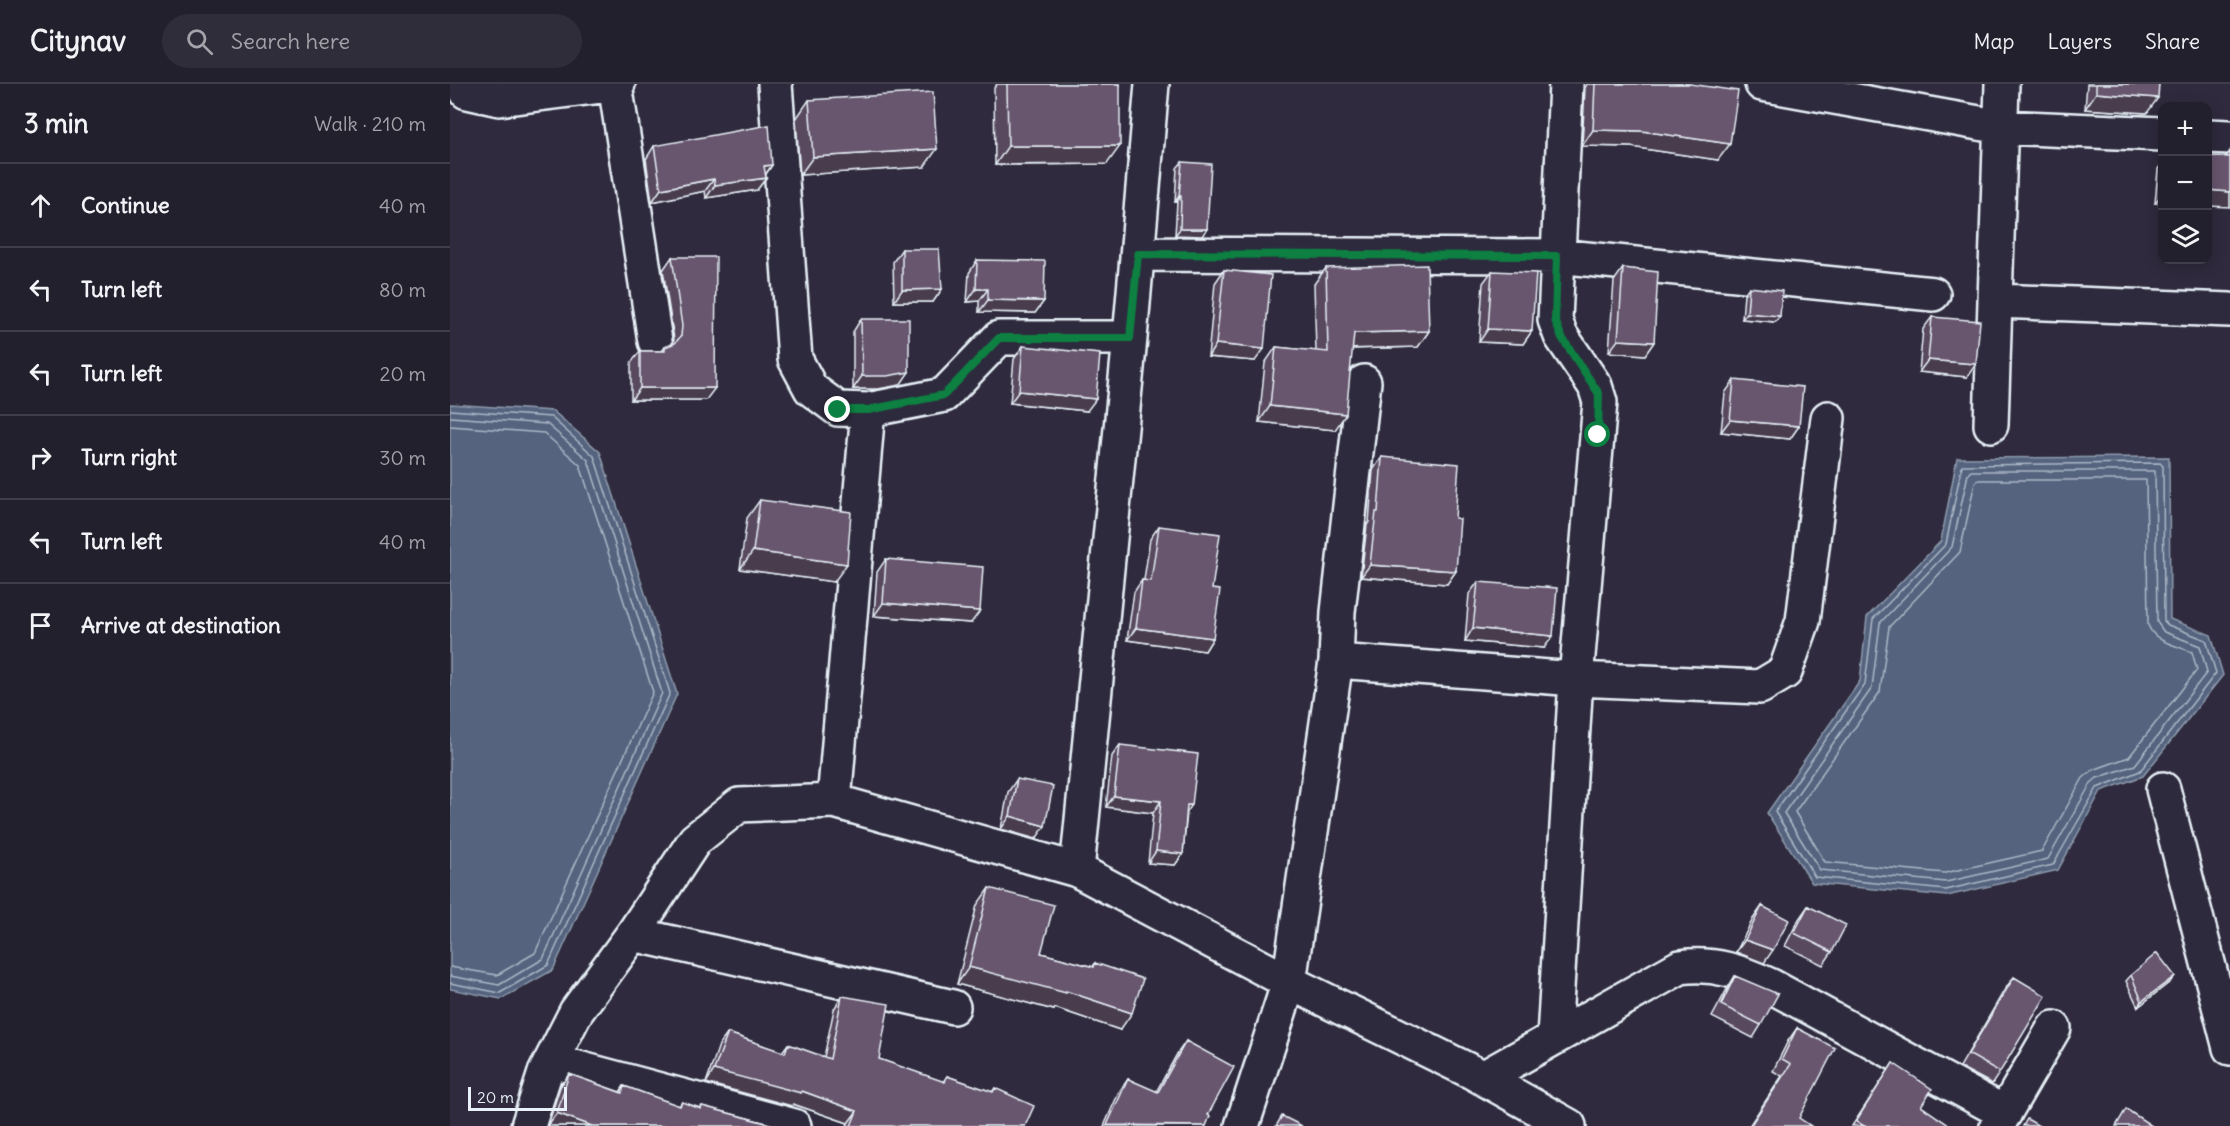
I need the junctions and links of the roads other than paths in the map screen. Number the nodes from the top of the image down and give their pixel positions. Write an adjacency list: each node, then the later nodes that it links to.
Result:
1 (463, 84): 2 (street)
2 (616, 84): 18 (street)
3 (775, 84): 20 (street)
4 (1152, 84): 12 (street)
5 (1566, 84): 13 (street)
6 (1762, 84): 8 (street)
7 (2002, 84): 8 (street)
8 (2001, 127): 9 (street); 15 (street)
9 (2158, 134)
10 (2212, 136): 11 (street)
11 (2230, 137)
12 (1138, 254): 13 (street); 17 (street)
13 (1557, 256): 14 (street); 24 (street)
14 (1934, 294)
15 (1996, 301): 16 (street); 22 (street)
16 (2230, 310)
17 (1130, 338): 20 (street); 27 (street)
18 (655, 341)
19 (1364, 382): 23 (street)
20 (868, 410): 26 (street)
21 (1828, 418): 24 (street)
22 (1991, 425)
23 (1336, 661): 24 (street); 29 (street)
24 (1576, 679): 32 (street)
25 (2163, 789): 33 (street)
26 (834, 801): 27 (street); 28 (street)
27 (1077, 870): 29 (street)
28 (633, 934): 30 (street); 34 (street)
29 (1289, 982): 35 (street); 39 (street)
30 (953, 1007)
31 (2054, 1028): 36 (street)
32 (1554, 1037): 35 (street); 36 (street)
33 (2230, 1048)
34 (552, 1061): 37 (street); 38 (street)
35 (1483, 1078): 40 (street)
36 (2001, 1119)
37 (528, 1126)
38 (794, 1126)
39 (1242, 1126)
40 (1569, 1126)

